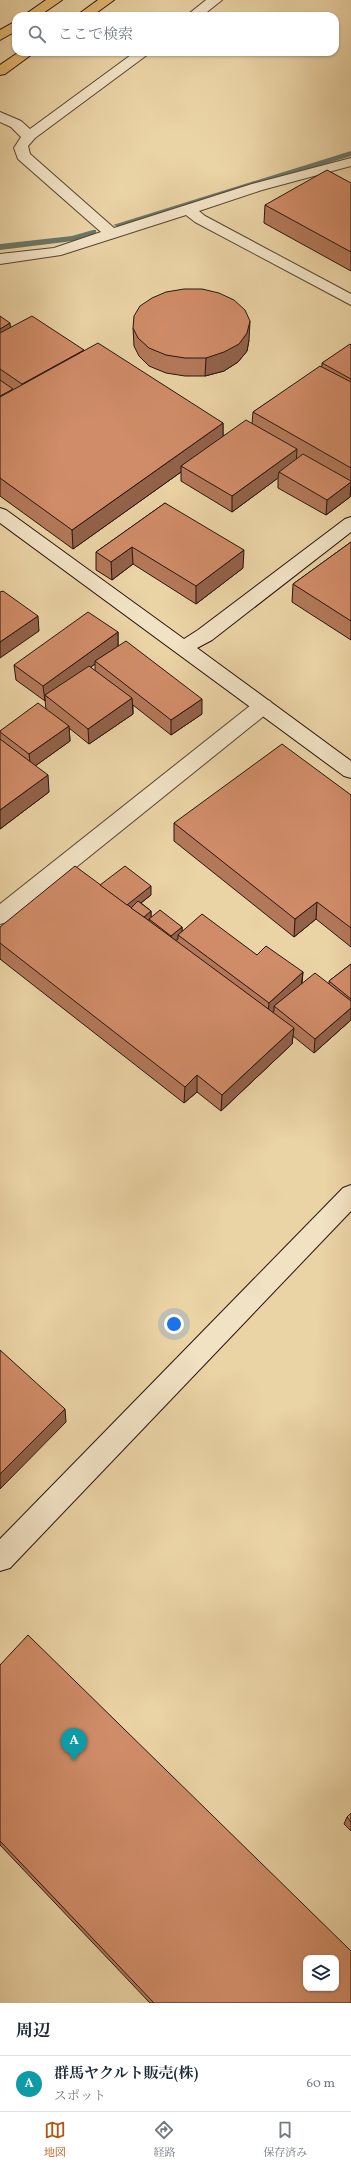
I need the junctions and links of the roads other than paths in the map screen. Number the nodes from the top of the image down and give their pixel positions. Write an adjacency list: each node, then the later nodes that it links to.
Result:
1 (55, 0): 4 (highway)
2 (107, 0): 5 (highway)
3 (215, 0): 6 (street)
4 (36, 12)
5 (89, 12)
6 (198, 12)
7 (12, 28): 8 (highway)
8 (0, 36)
9 (22, 56): 11 (highway)
10 (139, 56): 13 (street)
11 (0, 70)
12 (0, 116): 13 (street)
13 (29, 136): 16 (street)
14 (351, 162): 15 (street)
15 (188, 209): 16 (street); 18 (street)
16 (112, 234): 17 (street)
17 (0, 259)
18 (351, 300)
19 (0, 514): 21 (street)
20 (351, 523): 21 (street)
21 (183, 648): 22 (street)
22 (263, 706): 23 (street); 24 (street)
23 (351, 771)
24 (0, 916)
25 (351, 1195): 26 (street)
26 (0, 1558)

